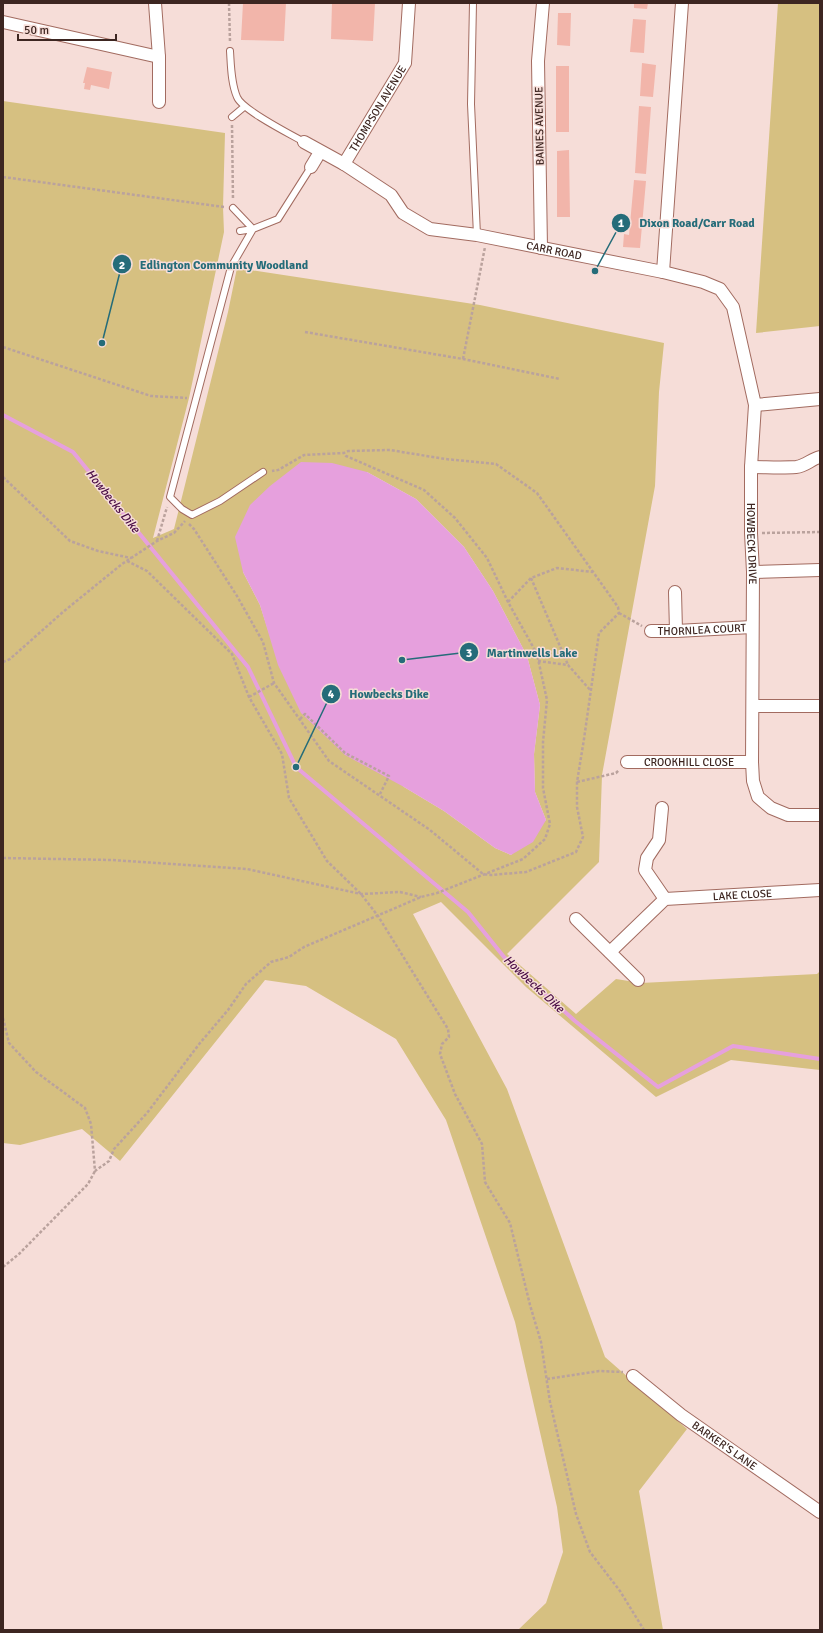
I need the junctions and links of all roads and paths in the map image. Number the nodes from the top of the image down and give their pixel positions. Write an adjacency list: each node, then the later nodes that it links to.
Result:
1 (155, 3): 9 (street)
2 (229, 3): 8 (path)
3 (409, 3): 15 (street, THOMPSON AVENUE)
4 (473, 3): 21 (lane)
5 (543, 3): 22 (street, BAINES AVENUE)
6 (682, 3): 23 (street)
7 (3, 22): 9 (street)
8 (230, 51): 11 (lane)
9 (159, 58): 10 (street)
10 (159, 102)
11 (244, 107): 12 (lane); 13 (lane)
12 (232, 117): 18 (path)
13 (304, 142): 14 (street, CARR ROAD)
14 (320, 152): 15 (street, CARR ROAD); 16 (street)
15 (344, 164): 21 (street, CARR ROAD)
16 (311, 167): 19 (lane)
17 (3, 177): 18 (path)
18 (233, 208): 19 (lane)
19 (253, 229): 20 (lane); 28 (lane)
20 (240, 231)
21 (482, 236): 22 (street, CARR ROAD); 26 (path)
22 (541, 248): 23 (street, CARR ROAD)
23 (663, 272): 30 (street, HOWBECK DRIVE)
24 (305, 332): 26 (path)
25 (3, 347): 28 (path)
26 (463, 359): 27 (path)
27 (560, 379)
28 (196, 399): 36 (lane)
29 (820, 399): 30 (street)
30 (755, 405): 33 (street, HOWBECK DRIVE)
31 (344, 453): 34 (path); 45 (path); 49 (path)
32 (820, 457): 33 (street)
33 (751, 467): 40 (street, HOWBECK DRIVE)
34 (263, 472): 37 (lane)
35 (3, 477): 42 (path)
36 (170, 497): 37 (lane); 41 (path)
37 (192, 515): 38 (path)
38 (186, 521): 41 (path); 57 (path)
39 (820, 532): 40 (path)
40 (751, 533): 46 (street, HOWBECK DRIVE)
41 (157, 541): 42 (path)
42 (131, 558): 43 (path)
43 (127, 561): 55 (path); 59 (path)
44 (820, 570): 46 (street)
45 (593, 572): 47 (path); 50 (path)
46 (753, 572): 51 (street, HOWBECK DRIVE)
47 (531, 578): 49 (path); 56 (path)
48 (675, 592): 53 (street)
49 (508, 602): 54 (path)
50 (619, 613): 52 (path); 58 (path)
51 (752, 627): 53 (street, THORNLEA COURT); 60 (street, HOWBECK DRIVE)
52 (651, 630): 53 (street, THORNLEA COURT)
53 (676, 631)
54 (538, 661): 56 (path); 70 (path)
55 (3, 662)
56 (568, 665): 58 (path)
57 (274, 683): 59 (path); 62 (path)
58 (592, 690): 65 (path)
59 (249, 697): 72 (path)
60 (753, 706): 61 (street); 64 (street, HOWBECK DRIVE)
61 (820, 706)
62 (300, 719): 66 (path); 66 (path)
63 (626, 762): 64 (street, CROOKHILL CLOSE); 65 (path)
64 (752, 762): 68 (street, HOWBECK DRIVE)
65 (577, 782): 70 (path)
66 (380, 794): 70 (path)
67 (662, 808): 74 (street)
68 (820, 815)
69 (3, 858): 72 (path)
70 (484, 874): 73 (path)
71 (820, 890): 74 (street, LAKE CLOSE)
72 (361, 894): 73 (path); 75 (path)
73 (421, 897): 75 (path)
74 (665, 899): 77 (street)
75 (378, 916): 80 (path); 83 (path)
76 (576, 919): 77 (street)
77 (610, 952): 78 (street)
78 (638, 980)
79 (3, 1018): 80 (path)
80 (95, 1171): 81 (path)
81 (3, 1267)
82 (633, 1376): 83 (path); 84 (street, BARKER'S LANE)
83 (547, 1379): 85 (path)
84 (820, 1512)
85 (644, 1630)

